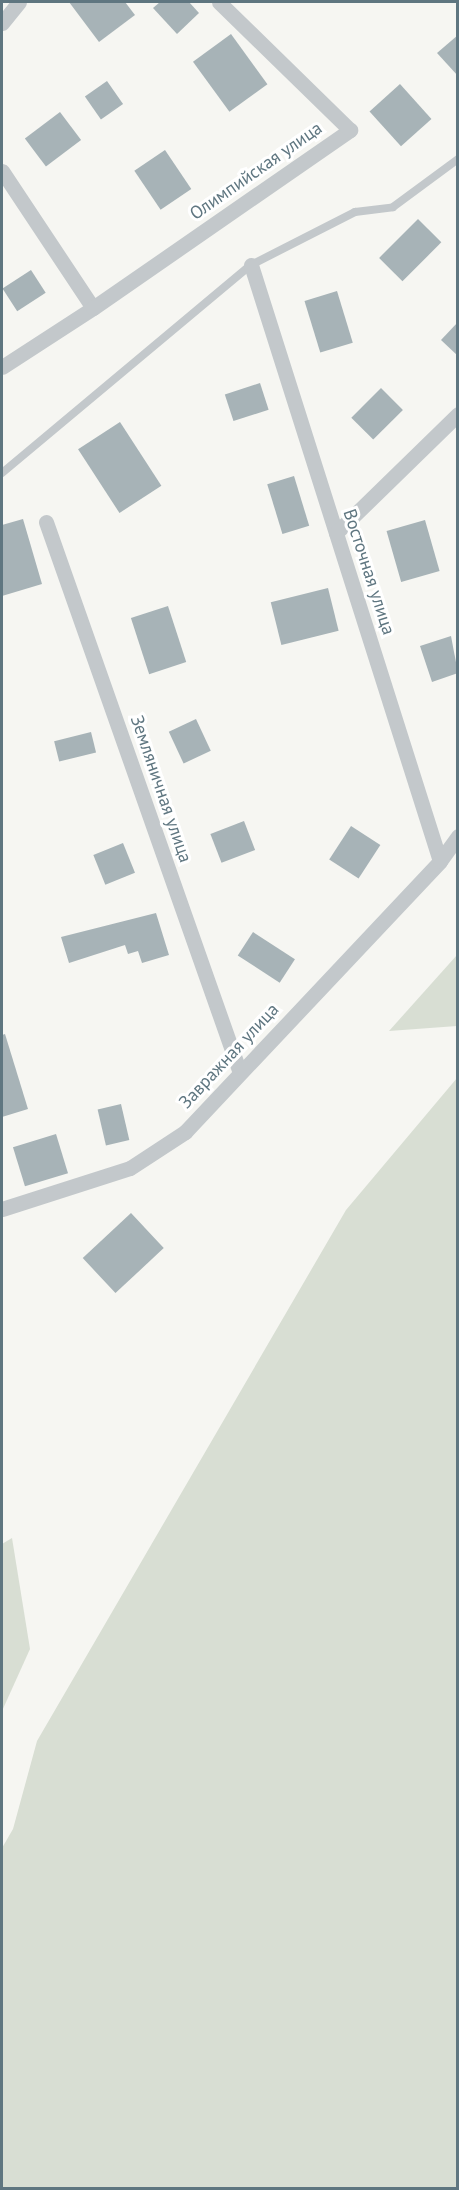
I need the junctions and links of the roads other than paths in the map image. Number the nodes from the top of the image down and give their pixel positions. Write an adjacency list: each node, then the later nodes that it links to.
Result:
1 (20, 2): 3 (street)
2 (219, 2): 7 (street, Олимпийская улица)
3 (2, 22)
4 (458, 159): 6 (lane)
5 (2, 171): 7 (street)
6 (251, 266): 10 (lane); 12 (street, Восточная улица)
7 (93, 308): 8 (street, Олимпийская улица)
8 (2, 367)
9 (458, 414): 12 (street)
10 (2, 473)
11 (46, 522): 15 (street, Земляничная улица)
12 (336, 533): 14 (street, Восточная улица)
13 (458, 836): 14 (street)
14 (440, 861): 15 (street, Завражная улица)
15 (239, 1070): 16 (street, Завражная улица)
16 (2, 1209)

